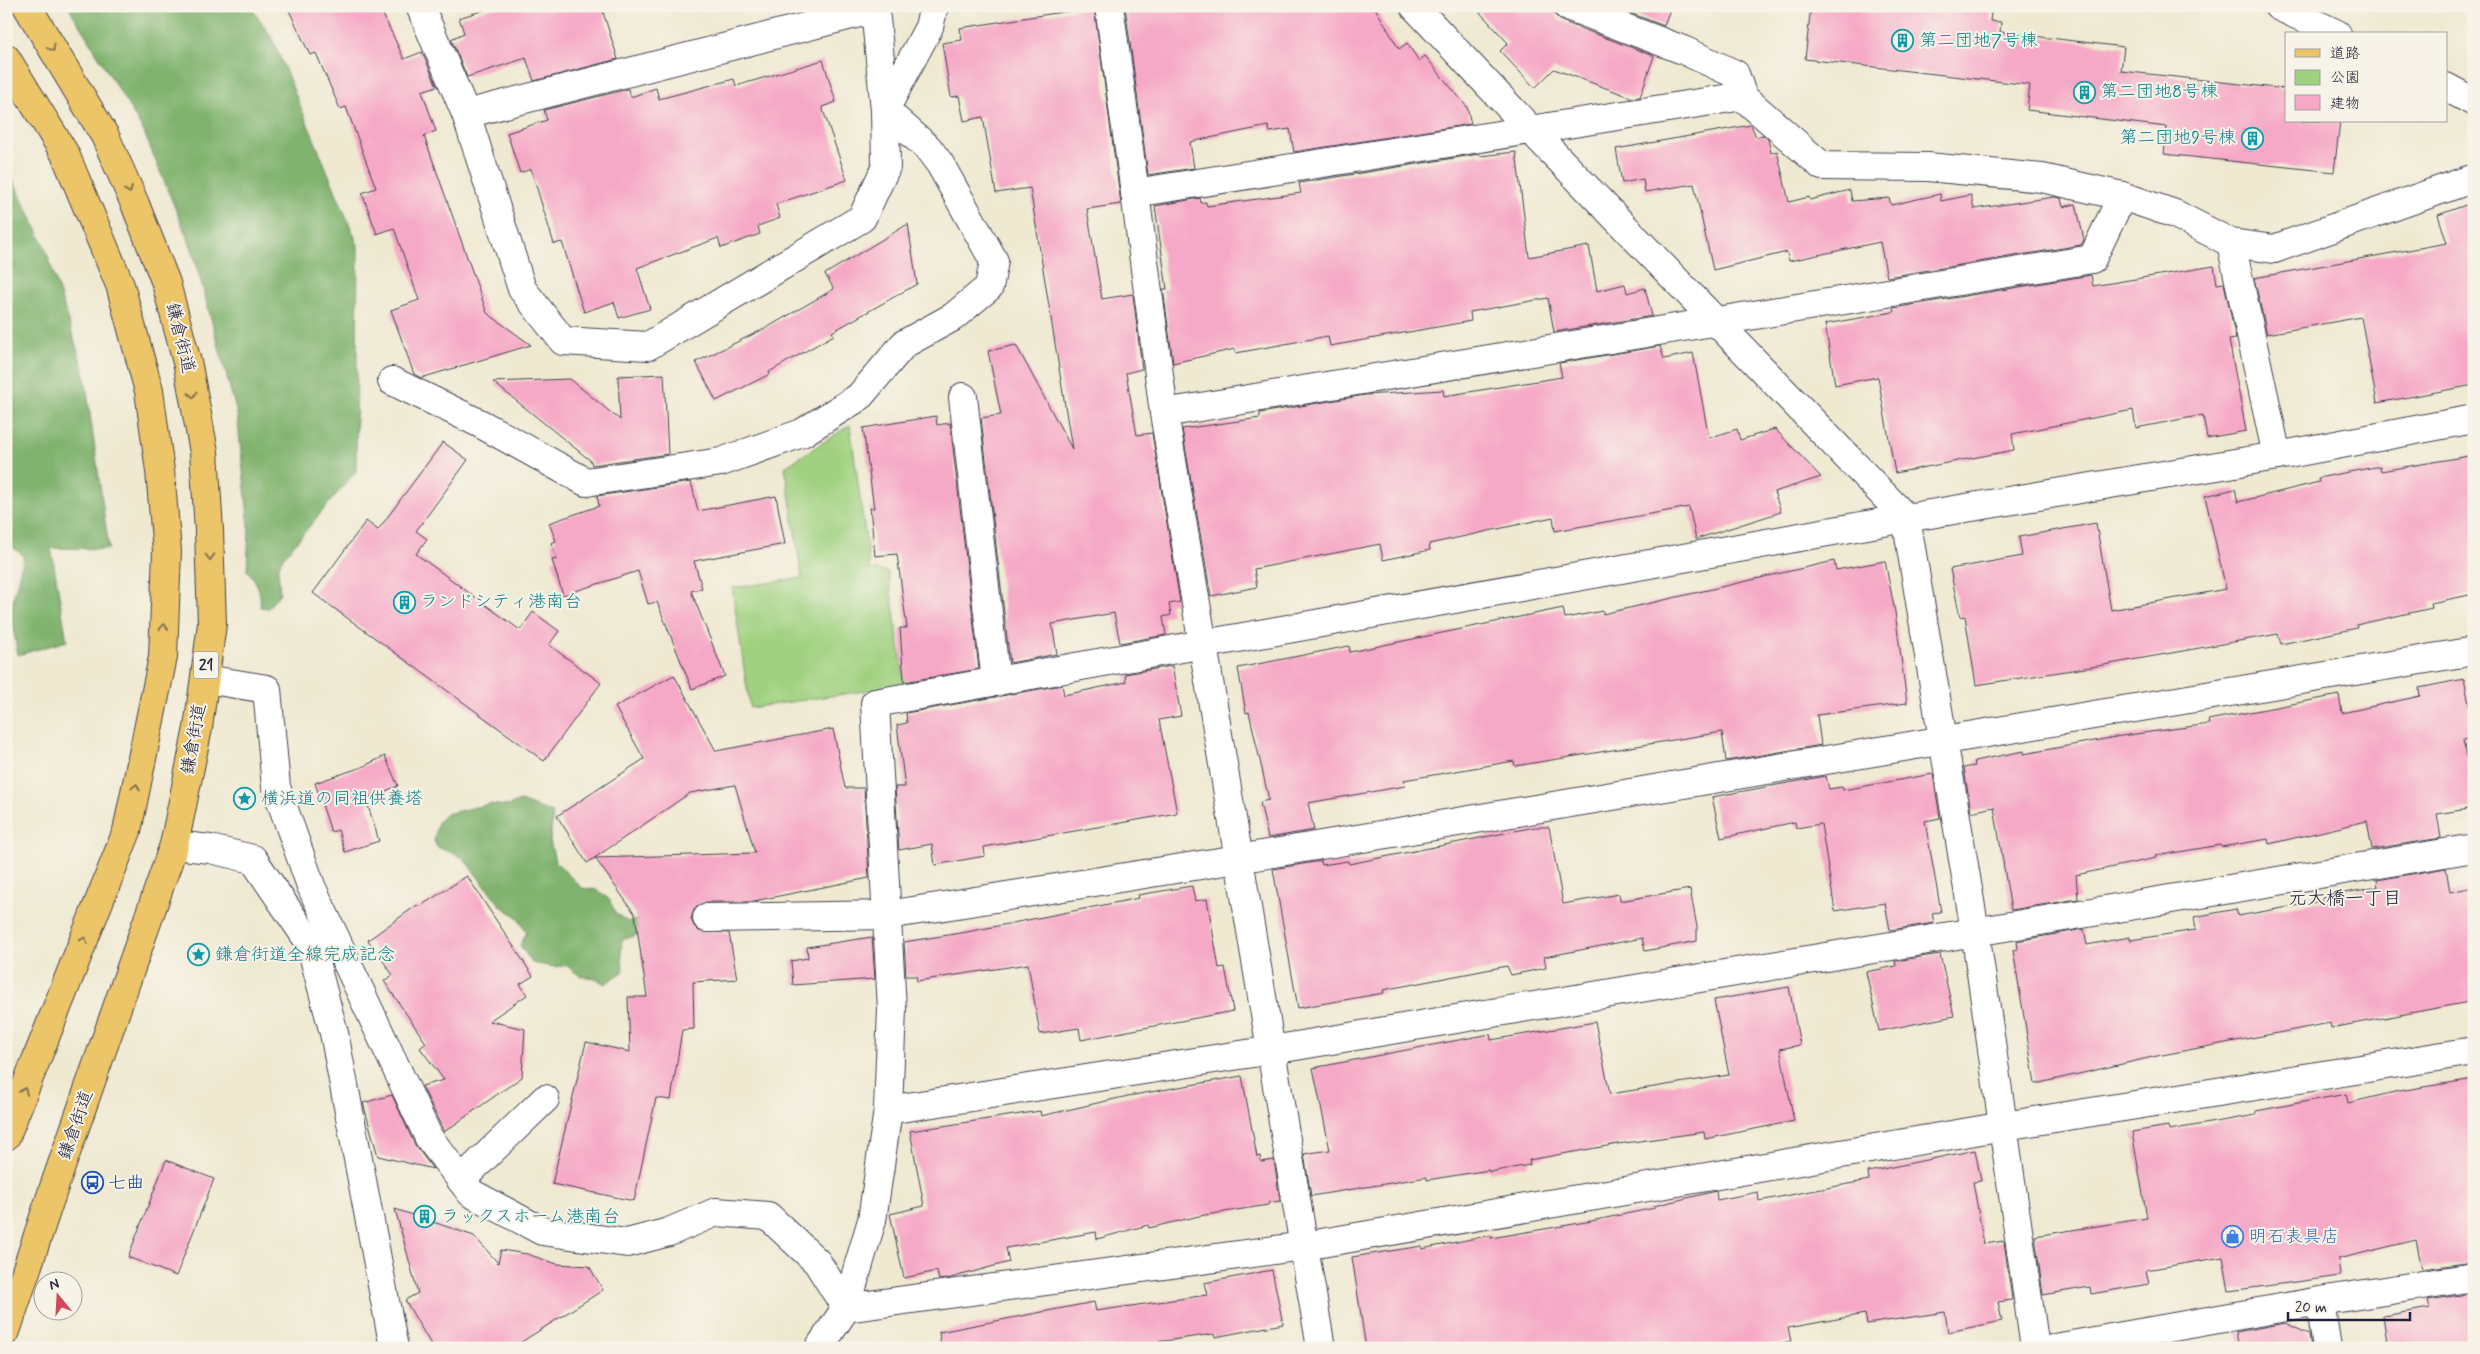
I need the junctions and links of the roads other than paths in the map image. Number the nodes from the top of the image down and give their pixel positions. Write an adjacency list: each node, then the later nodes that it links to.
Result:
1 (27, 6): 30 (main road, 鎌倉街道 / 21, one-way to 30)
2 (420, 6): 15 (street)
3 (934, 6): 14 (street)
4 (1109, 6): 18 (street)
5 (1414, 6): 16 (street)
6 (1567, 6): 12 (street)
7 (2278, 6): 9 (street)
8 (875, 8): 14 (street); 15 (street)
9 (2334, 32)
10 (6, 58): 46 (main road, one-way to 10)
11 (2448, 88): 13 (street)
12 (1742, 97): 16 (street); 19 (street)
13 (2474, 102)
14 (885, 110): 15 (street); 22 (street)
15 (466, 114)
16 (1530, 130): 18 (street); 21 (street)
17 (2474, 178): 20 (street)
18 (1135, 193): 24 (street)
19 (2122, 196): 20 (street); 21 (street)
20 (2231, 243): 26 (street)
21 (1718, 322): 24 (street); 27 (street)
22 (392, 381)
23 (963, 397): 31 (street)
24 (1164, 413): 28 (street)
25 (2474, 419): 26 (street)
26 (2277, 456): 27 (street)
27 (1906, 518): 28 (street); 32 (street)
28 (1202, 645): 31 (street); 35 (street)
29 (2474, 651): 32 (street)
30 (205, 679): 33 (main road, 鎌倉街道 / 21); 36 (street)
31 (996, 682): 38 (street)
32 (1944, 741): 35 (street); 40 (street)
33 (174, 845): 37 (street); 52 (main road, 鎌倉街道 / 21)
34 (2474, 848): 40 (street)
35 (1238, 858): 38 (street); 41 (street)
36 (307, 876): 37 (street); 47 (street)
37 (286, 905): 53 (street)
38 (888, 915): 39 (street); 44 (street)
39 (707, 918)
40 (1975, 931): 41 (street); 45 (street)
41 (1272, 1050): 44 (street); 48 (street)
42 (2474, 1051): 45 (street)
43 (545, 1099): 47 (street)
44 (888, 1110): 51 (street)
45 (2004, 1126): 48 (street); 56 (street)
46 (6, 1136)
47 (461, 1180): 51 (street)
48 (1304, 1246): 51 (street); 55 (street)
49 (2474, 1277): 50 (street)
50 (2320, 1301): 57 (street); 58 (street)
51 (846, 1308): 54 (street)
52 (6, 1331)
53 (394, 1348)
54 (819, 1348)
55 (1321, 1348)
56 (2035, 1348)
57 (2055, 1348)
58 (2327, 1348)

